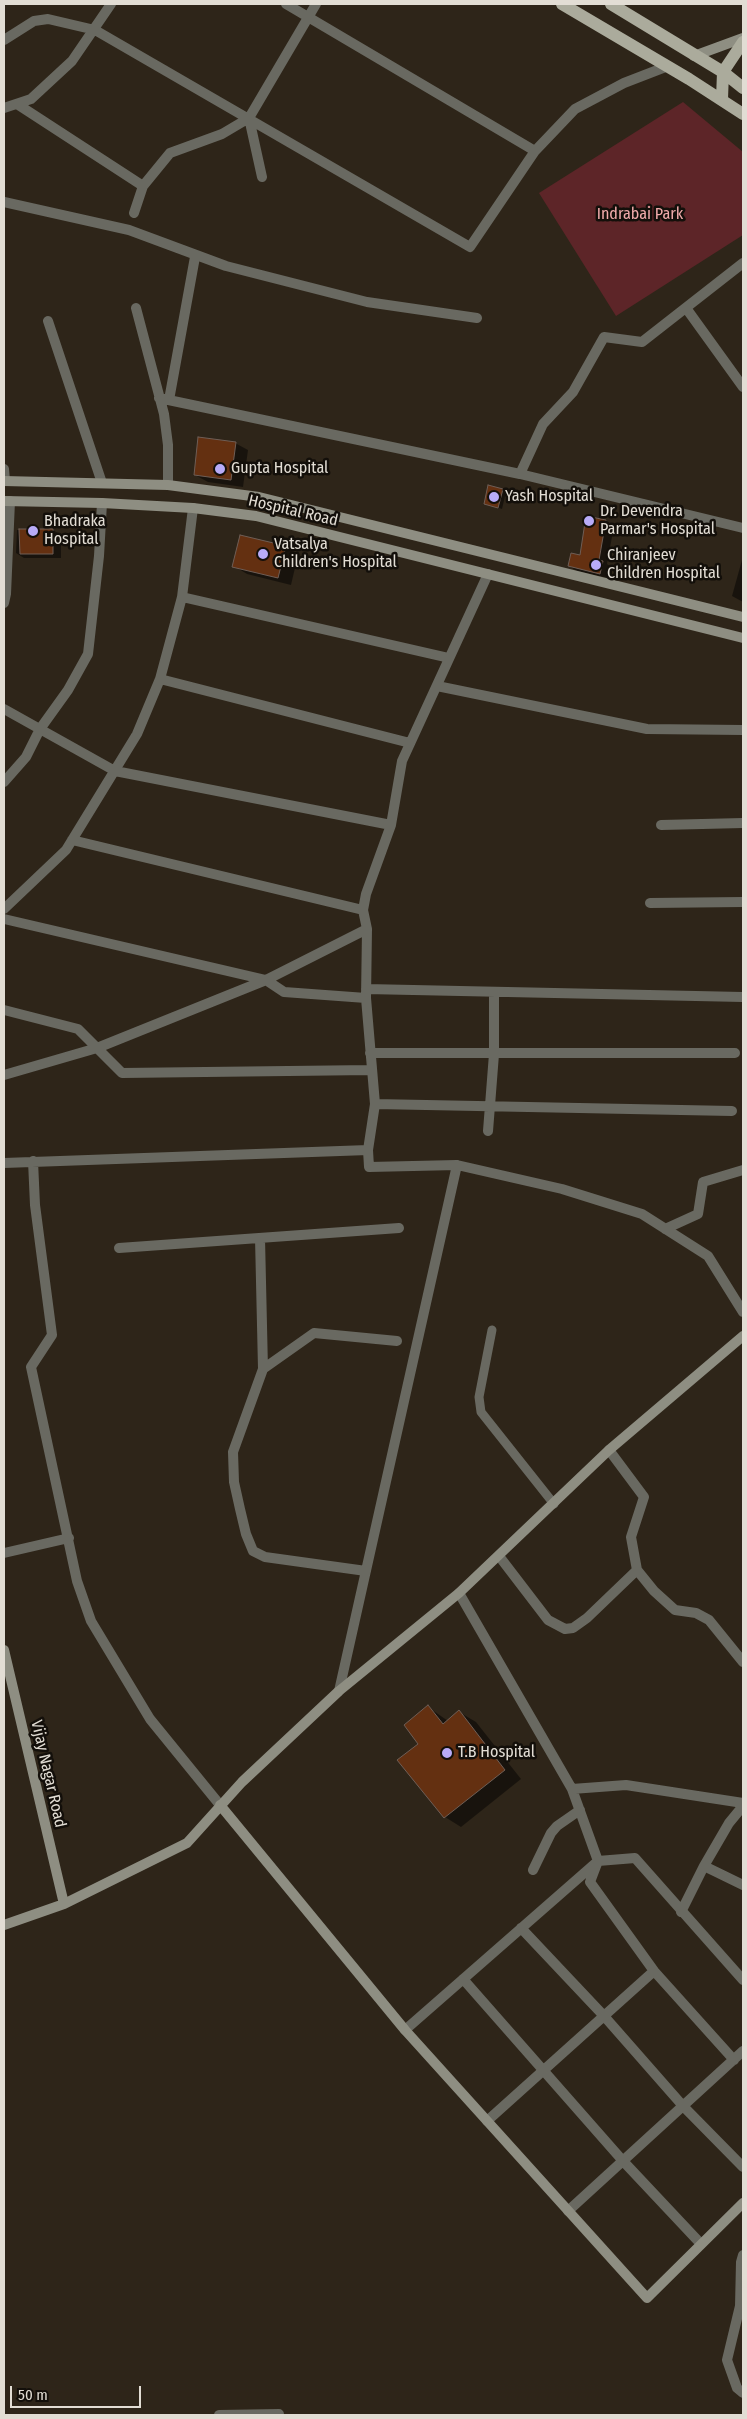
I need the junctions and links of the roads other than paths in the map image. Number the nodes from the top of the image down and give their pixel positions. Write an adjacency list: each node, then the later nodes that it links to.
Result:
1 (111, 4): 7 (street)
2 (286, 4): 6 (street)
3 (316, 4): 6 (street)
4 (562, 4): 11 (main road)
5 (611, 4): 10 (main road)
6 (308, 17): 18 (street); 19 (street)
7 (95, 30): 8 (street); 15 (street); 18 (street)
8 (4, 40)
9 (743, 40): 10 (street); 12 (main road)
10 (694, 56): 12 (main road)
11 (668, 66): 14 (main road); 19 (street)
12 (723, 72): 13 (main road); 14 (main road)
13 (743, 88)
14 (722, 99): 17 (main road)
15 (16, 104): 16 (street); 21 (street)
16 (4, 108)
17 (743, 114)
18 (249, 118): 19 (street); 20 (street); 21 (street)
19 (534, 151)
20 (262, 177)
21 (143, 186): 23 (street)
22 (4, 202): 24 (street)
23 (134, 213)
24 (195, 257): 28 (street); 31 (street)
25 (743, 263): 27 (street)
26 (136, 308): 31 (street)
27 (686, 308): 30 (street); 33 (street)
28 (478, 318)
29 (48, 321): 35 (street)
30 (743, 387)
31 (164, 399): 33 (street); 36 (street)
32 (4, 469): 34 (street)
33 (520, 474): 40 (street)
34 (4, 481): 35 (street, Hospital Road)
35 (102, 483): 36 (street, Hospital Road)
36 (168, 485): 44 (street, Hospital Road)
37 (7, 501): 38 (street, Hospital Road); 43 (street)
38 (102, 503): 39 (street, Hospital Road); 50 (street)
39 (192, 508): 41 (street, Hospital Road); 42 (street)
40 (743, 528)
41 (488, 574): 45 (street, Hospital Road); 46 (street)
42 (182, 597): 46 (street); 47 (street)
43 (4, 603)
44 (743, 617)
45 (743, 638)
46 (449, 658): 48 (street)
47 (160, 679): 52 (street); 53 (street)
48 (436, 686): 51 (street); 52 (street)
49 (4, 709): 50 (street)
50 (40, 729): 53 (street); 54 (street)
51 (743, 730)
52 (410, 743): 56 (street)
53 (115, 771): 56 (street); 58 (street)
54 (4, 782)
55 (743, 823): 57 (street)
56 (391, 825): 62 (street)
57 (661, 825)
58 (72, 840): 61 (street); 62 (street)
59 (743, 902): 60 (street)
60 (650, 903)
61 (4, 909)
62 (364, 910): 64 (street)
63 (4, 919): 65 (street)
64 (367, 929): 65 (street); 67 (street)
65 (266, 980): 67 (street); 70 (street)
66 (494, 992): 67 (street); 68 (street); 73 (street)
67 (366, 994): 71 (street)
68 (743, 998)
69 (4, 1010): 70 (street)
70 (97, 1048): 74 (street); 75 (street)
71 (370, 1053): 73 (street); 74 (street)
72 (735, 1053): 73 (street)
73 (494, 1054): 77 (street)
74 (371, 1070): 76 (street)
75 (4, 1075)
76 (375, 1104): 77 (street); 80 (street)
77 (490, 1106): 78 (street); 79 (street)
78 (732, 1111)
79 (488, 1131)
80 (368, 1150): 81 (street); 83 (street)
81 (33, 1161): 82 (street); 96 (street)
82 (4, 1164)
83 (457, 1165): 86 (street); 100 (street)
84 (743, 1170): 86 (street)
85 (399, 1228): 87 (street)
86 (665, 1229): 89 (street)
87 (260, 1238): 88 (street); 93 (street)
88 (120, 1248)
89 (743, 1312)
90 (492, 1330): 95 (lane)
91 (743, 1336): 94 (street)
92 (397, 1341): 93 (street)
93 (263, 1369): 100 (street)
94 (609, 1450): 95 (street); 99 (street)
95 (554, 1504): 98 (street)
96 (68, 1538): 97 (street); 107 (street)
97 (4, 1553)
98 (499, 1556): 99 (street); 101 (street)
99 (637, 1570): 103 (street)
100 (366, 1571): 105 (street)
101 (460, 1593): 105 (street); 106 (street)
102 (4, 1650): 114 (street, Vijay Nagar Road)
103 (740, 1650): 104 (street)
104 (743, 1662)
105 (339, 1691): 107 (street)
106 (572, 1789): 108 (street); 109 (street)
107 (220, 1805): 114 (street); 122 (street)
108 (580, 1810): 110 (street); 112 (street)
109 (742, 1810): 111 (street)
110 (598, 1861): 115 (street); 117 (street); 118 (street)
111 (704, 1866): 113 (street); 115 (street)
112 (533, 1870)
113 (743, 1885)
114 (64, 1904): 116 (street)
115 (681, 1912): 120 (street)
116 (4, 1925)
117 (521, 1928): 119 (street); 121 (street)
118 (654, 1970): 121 (street); 124 (street)
119 (463, 1979): 122 (street); 125 (street)
120 (743, 1980)
121 (604, 2016): 125 (street); 126 (street)
122 (406, 2030): 127 (street)
123 (743, 2052): 124 (street)
124 (734, 2060): 126 (street)
125 (543, 2071): 127 (street); 128 (street)
126 (683, 2106): 128 (street); 129 (street)
127 (487, 2121): 131 (street)
128 (623, 2161): 131 (street); 132 (street)
129 (743, 2167)
130 (743, 2203): 132 (street)
131 (568, 2211): 132 (street)
132 (701, 2244)
133 (743, 2255): 134 (street)
134 (743, 2393)
135 (279, 2414): 136 (street)
136 (219, 2415)

